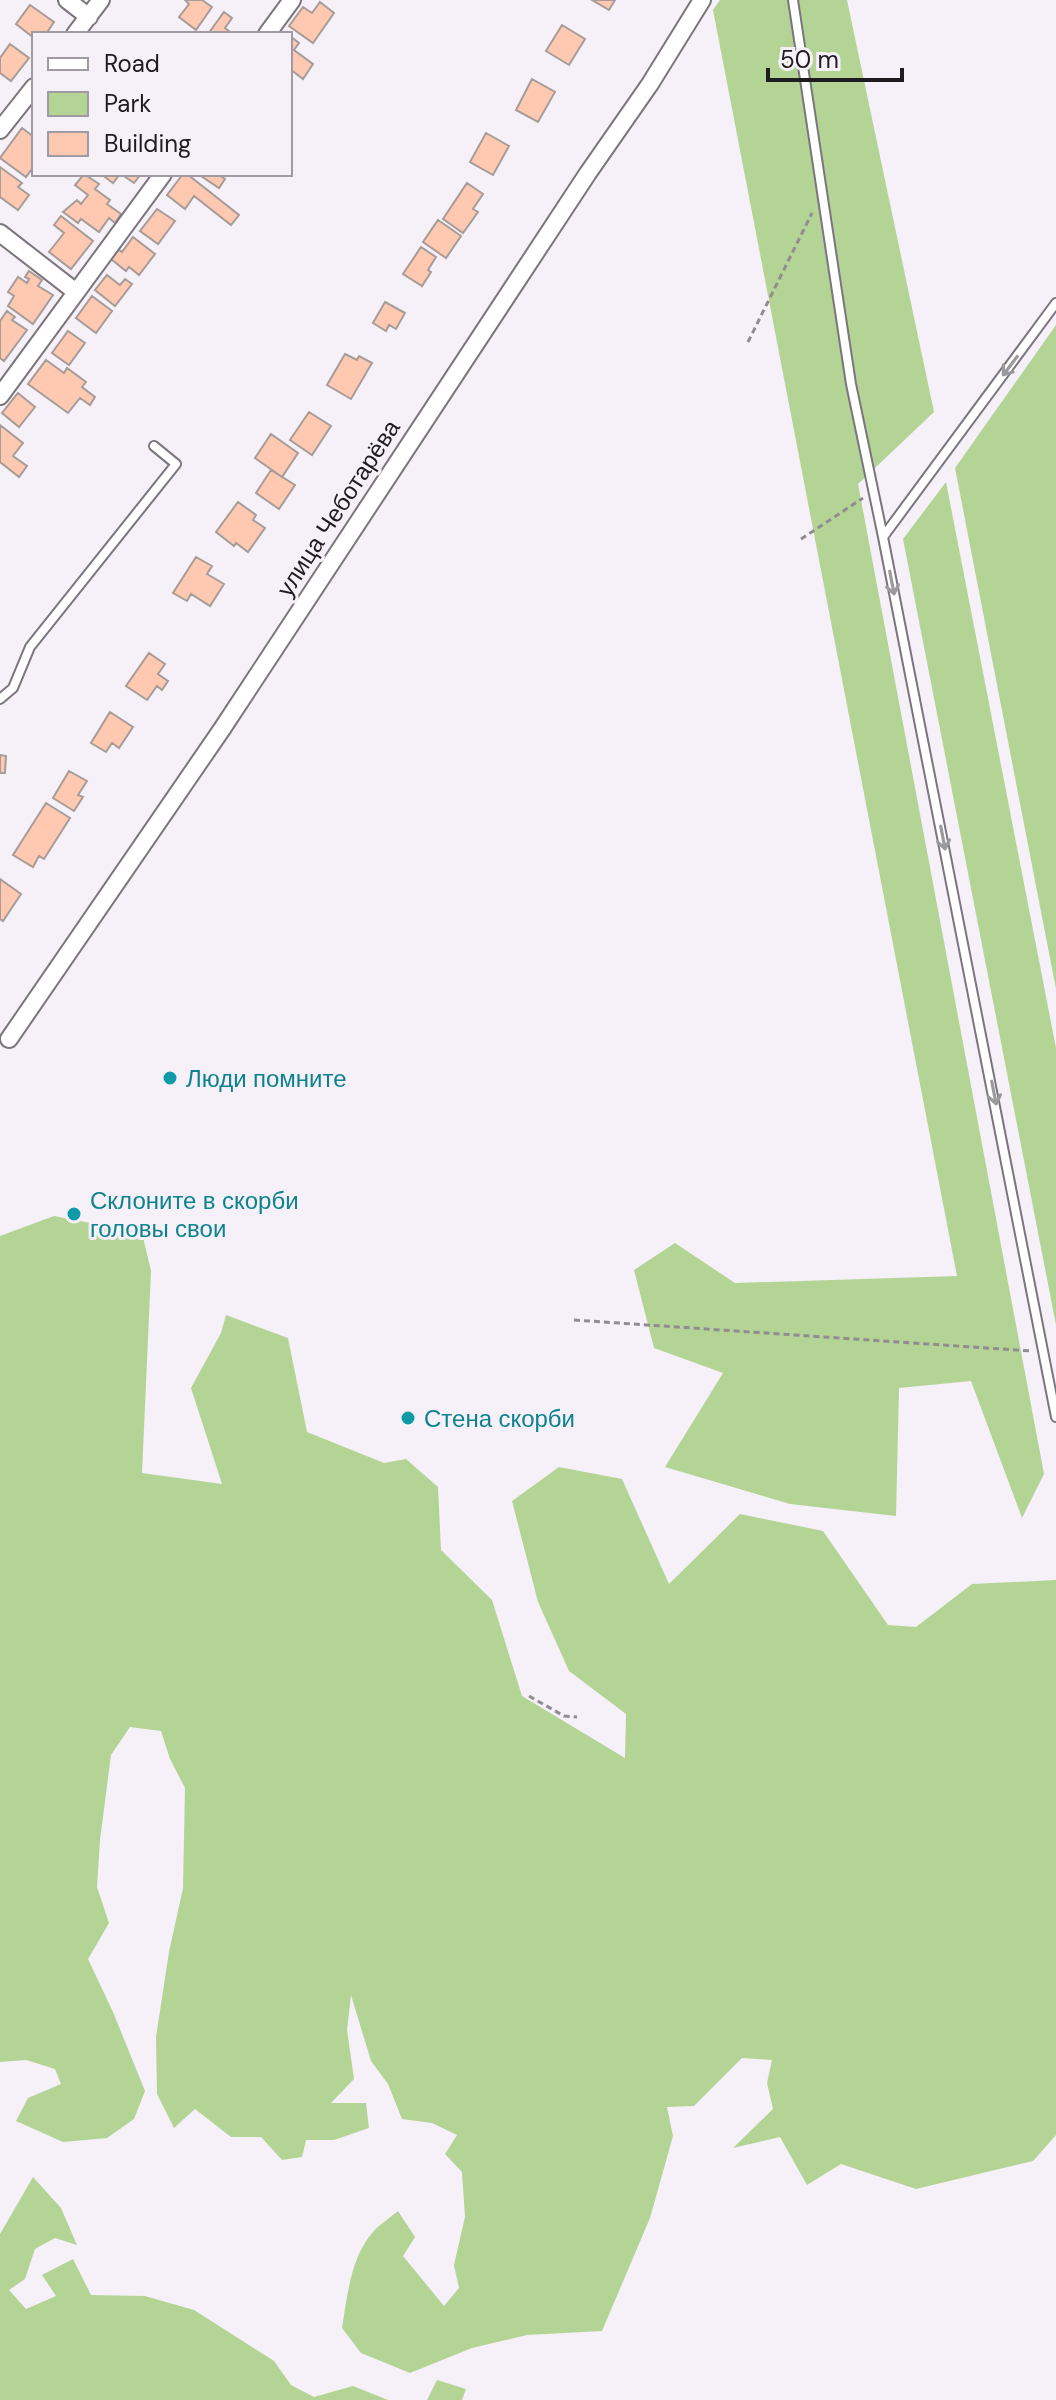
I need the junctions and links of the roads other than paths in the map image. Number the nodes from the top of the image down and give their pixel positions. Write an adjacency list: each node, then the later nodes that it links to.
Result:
1 (67, 0): 6 (street)
2 (101, 0): 6 (street)
3 (292, 0): 8 (street)
4 (702, 0): 19 (street, улица Чеботарёва)
5 (793, 0): 17 (lane)
6 (89, 17): 7 (street)
7 (77, 32)
8 (268, 32)
9 (32, 90): 10 (street)
10 (0, 130)
11 (162, 176): 13 (street)
12 (0, 233): 13 (street)
13 (76, 292): 15 (street)
14 (1056, 303): 17 (lane, one-way to 17)
15 (0, 396)
16 (154, 446): 18 (lane)
17 (883, 537): 20 (lane, one-way to 20)
18 (0, 699)
19 (9, 1039)
20 (1056, 1417)

